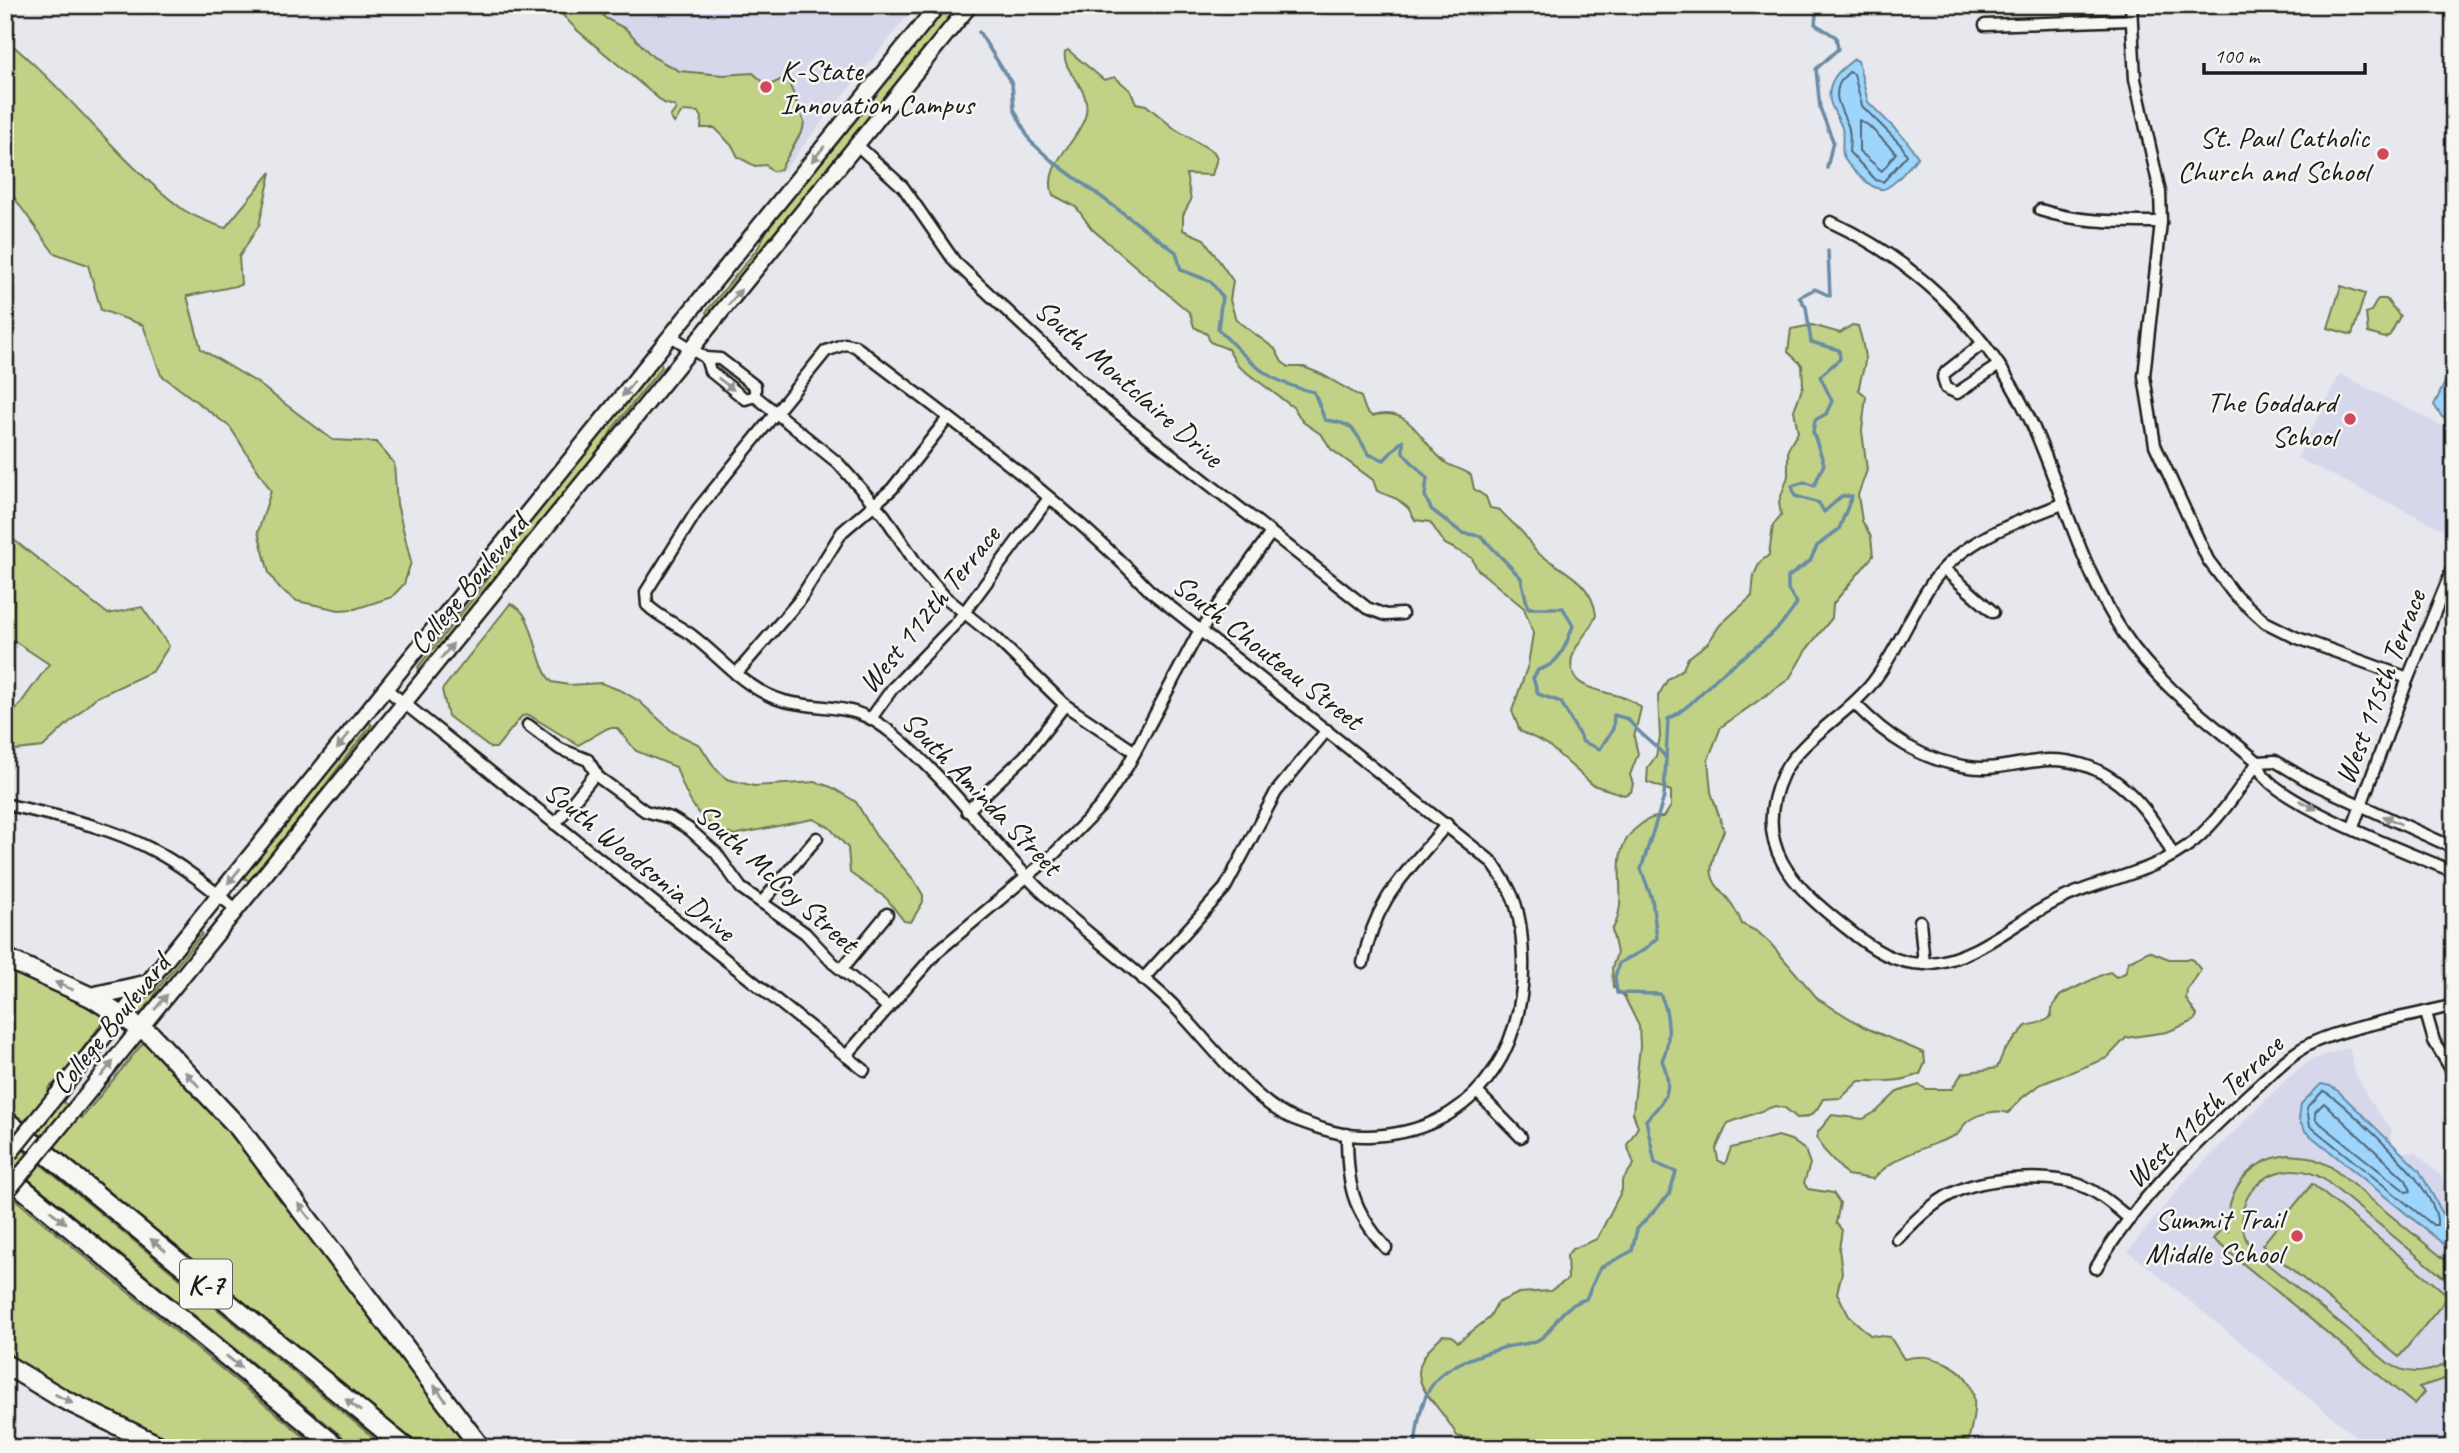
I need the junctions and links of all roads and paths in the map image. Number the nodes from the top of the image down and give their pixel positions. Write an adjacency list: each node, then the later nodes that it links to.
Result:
1 (939, 5): 10 (main road, College Boulevard, one-way to 10)
2 (970, 5): 6 (main road, College Boulevard)
3 (2130, 5): 4 (street)
4 (2130, 20): 5 (street); 9 (street)
5 (1985, 25)
6 (857, 145): 12 (main road, College Boulevard, one-way to 6); 21 (street, South Montclaire Drive)
7 (2040, 210): 9 (street)
8 (1832, 222): 11 (street)
9 (2161, 222): 29 (street)
10 (671, 336): 12 (street); 30 (main road, College Boulevard, one-way to 30)
11 (1983, 343): 14 (street); 14 (street)
12 (692, 351): 13 (street); 31 (main road, College Boulevard, one-way to 12)
13 (706, 358): 15 (street); 15 (street, one-way to 15)
14 (1999, 365): 20 (street)
15 (755, 396): 16 (street)
16 (777, 413): 17 (street, South Chouteau Street); 19 (street); 28 (street, South Aminda Street)
17 (948, 418): 18 (street, South Chouteau Street); 19 (street)
18 (1049, 498): 25 (street, West 112th Terrace); 27 (street, South Chouteau Street)
19 (874, 504): 25 (street); 28 (street)
20 (2062, 504): 23 (street); 38 (street)
21 (1271, 533): 26 (street, South Montclaire Drive); 27 (street)
22 (2454, 565): 29 (street, West 115th Terrace)
23 (1944, 569): 24 (street); 32 (street)
24 (1993, 612)
25 (964, 613): 33 (street); 34 (street, West 112th Terrace)
26 (1402, 614)
27 (1200, 631): 36 (street, South Chouteau Street); 37 (street)
28 (736, 674): 34 (street, South Aminda Street)
29 (2407, 678): 41 (street, West 115th Terrace)
30 (386, 688): 31 (street, South Woodsonia Drive); 51 (main road, College Boulevard, one-way to 51)
31 (405, 704): 43 (street, South Woodsonia Drive); 53 (main road, College Boulevard)
32 (1855, 704): 48 (street); 58 (street)
33 (1065, 705): 37 (street); 42 (street)
34 (872, 717): 42 (street, South Aminda Street)
35 (528, 724): 39 (street, South McCoy Street)
36 (1327, 730): 44 (street, South Chouteau Street); 60 (street)
37 (1135, 752): 50 (street)
38 (2258, 762): 41 (street); 45 (street, one-way to 45); 48 (street)
39 (596, 773): 43 (street); 52 (street, South McCoy Street)
40 (5, 804): 51 (street)
41 (2362, 806): 45 (street, West 115th Terrace); 47 (street, one-way to 41)
42 (967, 811): 50 (street, South Aminda Street)
43 (555, 824): 68 (street, South Woodsonia Drive)
44 (1447, 824): 57 (street); 71 (street, South Chouteau Street)
45 (2353, 827): 49 (street)
46 (817, 838): 52 (street)
47 (2454, 848)
48 (2173, 855): 58 (street)
49 (2454, 872)
50 (1027, 876): 60 (street, South Aminda Street); 64 (street)
51 (218, 895): 53 (street); 61 (main road, College Boulevard)
52 (763, 901): 59 (street, South McCoy Street)
53 (237, 910): 67 (main road, College Boulevard, one-way to 53)
54 (887, 914): 59 (street)
55 (1920, 921): 58 (street)
56 (5, 958): 62 (highway, one-way to 56)
57 (1363, 962)
58 (1924, 964)
59 (842, 969): 64 (street, South McCoy Street)
60 (1143, 979): 74 (street, South Aminda Street)
61 (145, 985): 62 (highway); 66 (main road, College Boulevard)
62 (91, 997): 66 (highway)
63 (2454, 1005): 65 (street, West 116th Terrace)
64 (888, 1007): 68 (street)
65 (2426, 1013): 70 (street); 79 (street, West 116th Terrace)
66 (122, 1014): 67 (highway); 76 (main road, College Boulevard, bridge)
67 (140, 1027): 78 (main road, College Boulevard, one-way to 67, bridge); 87 (highway, one-way to 67)
68 (846, 1056): 69 (street, South Woodsonia Drive)
69 (864, 1070)
70 (2454, 1074)
71 (1478, 1093): 73 (street, South Chouteau Street); 75 (street)
72 (5, 1119): 86 (highway, K-7, one-way to 72)
73 (1420, 1128): 74 (street, South Aminda Street)
74 (1347, 1134): 81 (street)
75 (1521, 1137)
76 (5, 1158)
77 (5, 1174): 85 (highway, K-7, one-way to 85)
78 (5, 1194)
79 (2130, 1219): 80 (street); 82 (street, West 116th Terrace)
80 (1897, 1239)
81 (1386, 1248)
82 (2096, 1268)
83 (5, 1364): 84 (highway, one-way to 84)
84 (164, 1448)
85 (338, 1448)
86 (406, 1448)
87 (481, 1448)

